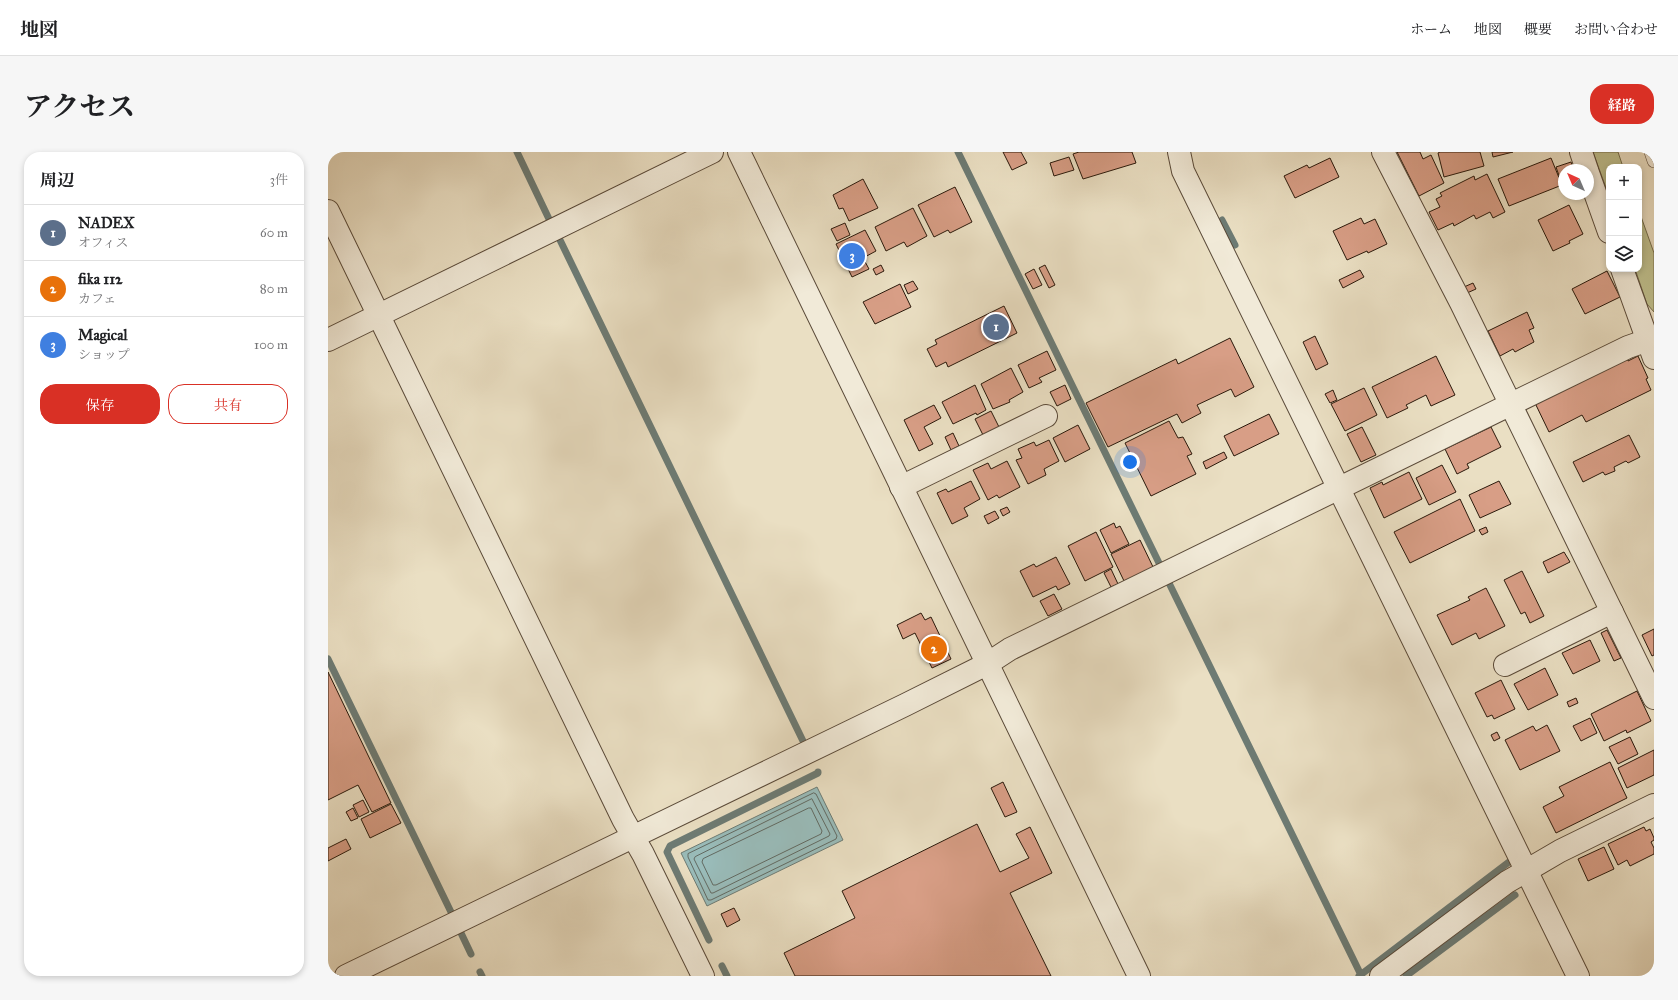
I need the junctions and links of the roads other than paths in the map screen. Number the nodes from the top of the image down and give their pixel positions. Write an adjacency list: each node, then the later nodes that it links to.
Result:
1 (712, 152): 13 (street)
2 (738, 152): 18 (street)
3 (1179, 152): 19 (street)
4 (1383, 152): 16 (street)
5 (1581, 152): 8 (street)
6 (1651, 152): 7 (lane)
7 (1654, 161)
8 (1585, 164)
9 (1594, 188): 11 (street)
10 (328, 211): 13 (street)
11 (1606, 223)
12 (1623, 272): 15 (street)
13 (379, 315): 14 (street); 25 (street)
14 (328, 340)
15 (1652, 350): 16 (street)
16 (1510, 405): 19 (street); 20 (street)
17 (1046, 416): 18 (street)
18 (901, 487): 21 (street)
19 (1339, 488): 21 (street); 26 (street)
20 (1612, 612): 22 (street); 23 (street)
21 (987, 664): 25 (street); 29 (street)
22 (1505, 665)
23 (1654, 698)
24 (1654, 805): 26 (street)
25 (633, 836): 27 (street); 28 (street)
26 (1526, 870): 30 (street); 31 (street)
27 (346, 976)
28 (703, 976)
29 (1139, 976)
30 (1381, 976)
31 (1578, 976)

